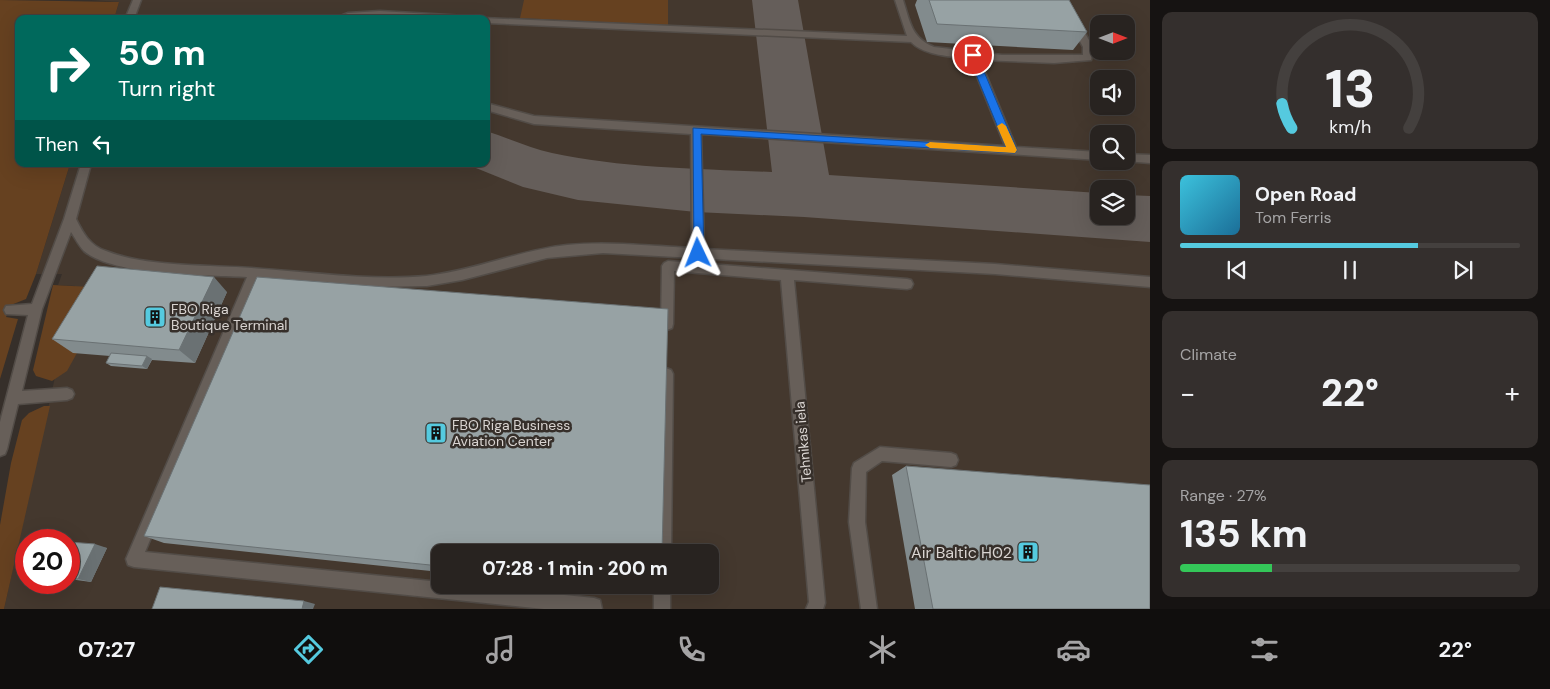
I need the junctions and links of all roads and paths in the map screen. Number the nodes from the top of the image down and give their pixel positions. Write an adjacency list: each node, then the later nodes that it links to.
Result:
1 (138, 0): 4 (lane)
2 (900, 0): 8 (lane)
3 (1062, 0): 9 (lane)
4 (131, 15)
5 (344, 15): 6 (lane)
6 (387, 15)
7 (490, 20): 8 (lane)
8 (913, 39): 9 (lane)
9 (973, 55): 12 (lane)
10 (490, 107): 11 (lane)
11 (696, 130): 12 (lane); 18 (lane)
12 (1012, 150): 13 (lane)
13 (1090, 155)
14 (1135, 158): 15 (lane)
15 (1150, 159)
16 (85, 167): 17 (lane)
17 (70, 219): 19 (lane); 23 (lane)
18 (698, 253): 19 (lane); 21 (lane)
19 (255, 273): 33 (lane)
20 (787, 275): 22 (lane); 25 (lane); 35 (lane, Tehnikas iela)
21 (1150, 282)
22 (907, 284)
23 (36, 309): 24 (lane); 28 (lane)
24 (10, 310)
25 (667, 335)
26 (666, 365): 31 (lane)
27 (67, 394): 28 (lane)
28 (13, 398): 29 (lane)
29 (0, 448)
30 (951, 460): 36 (lane)
31 (663, 544)
32 (662, 594): 34 (lane)
33 (594, 609)
34 (662, 609)
35 (814, 609)
36 (869, 609)

